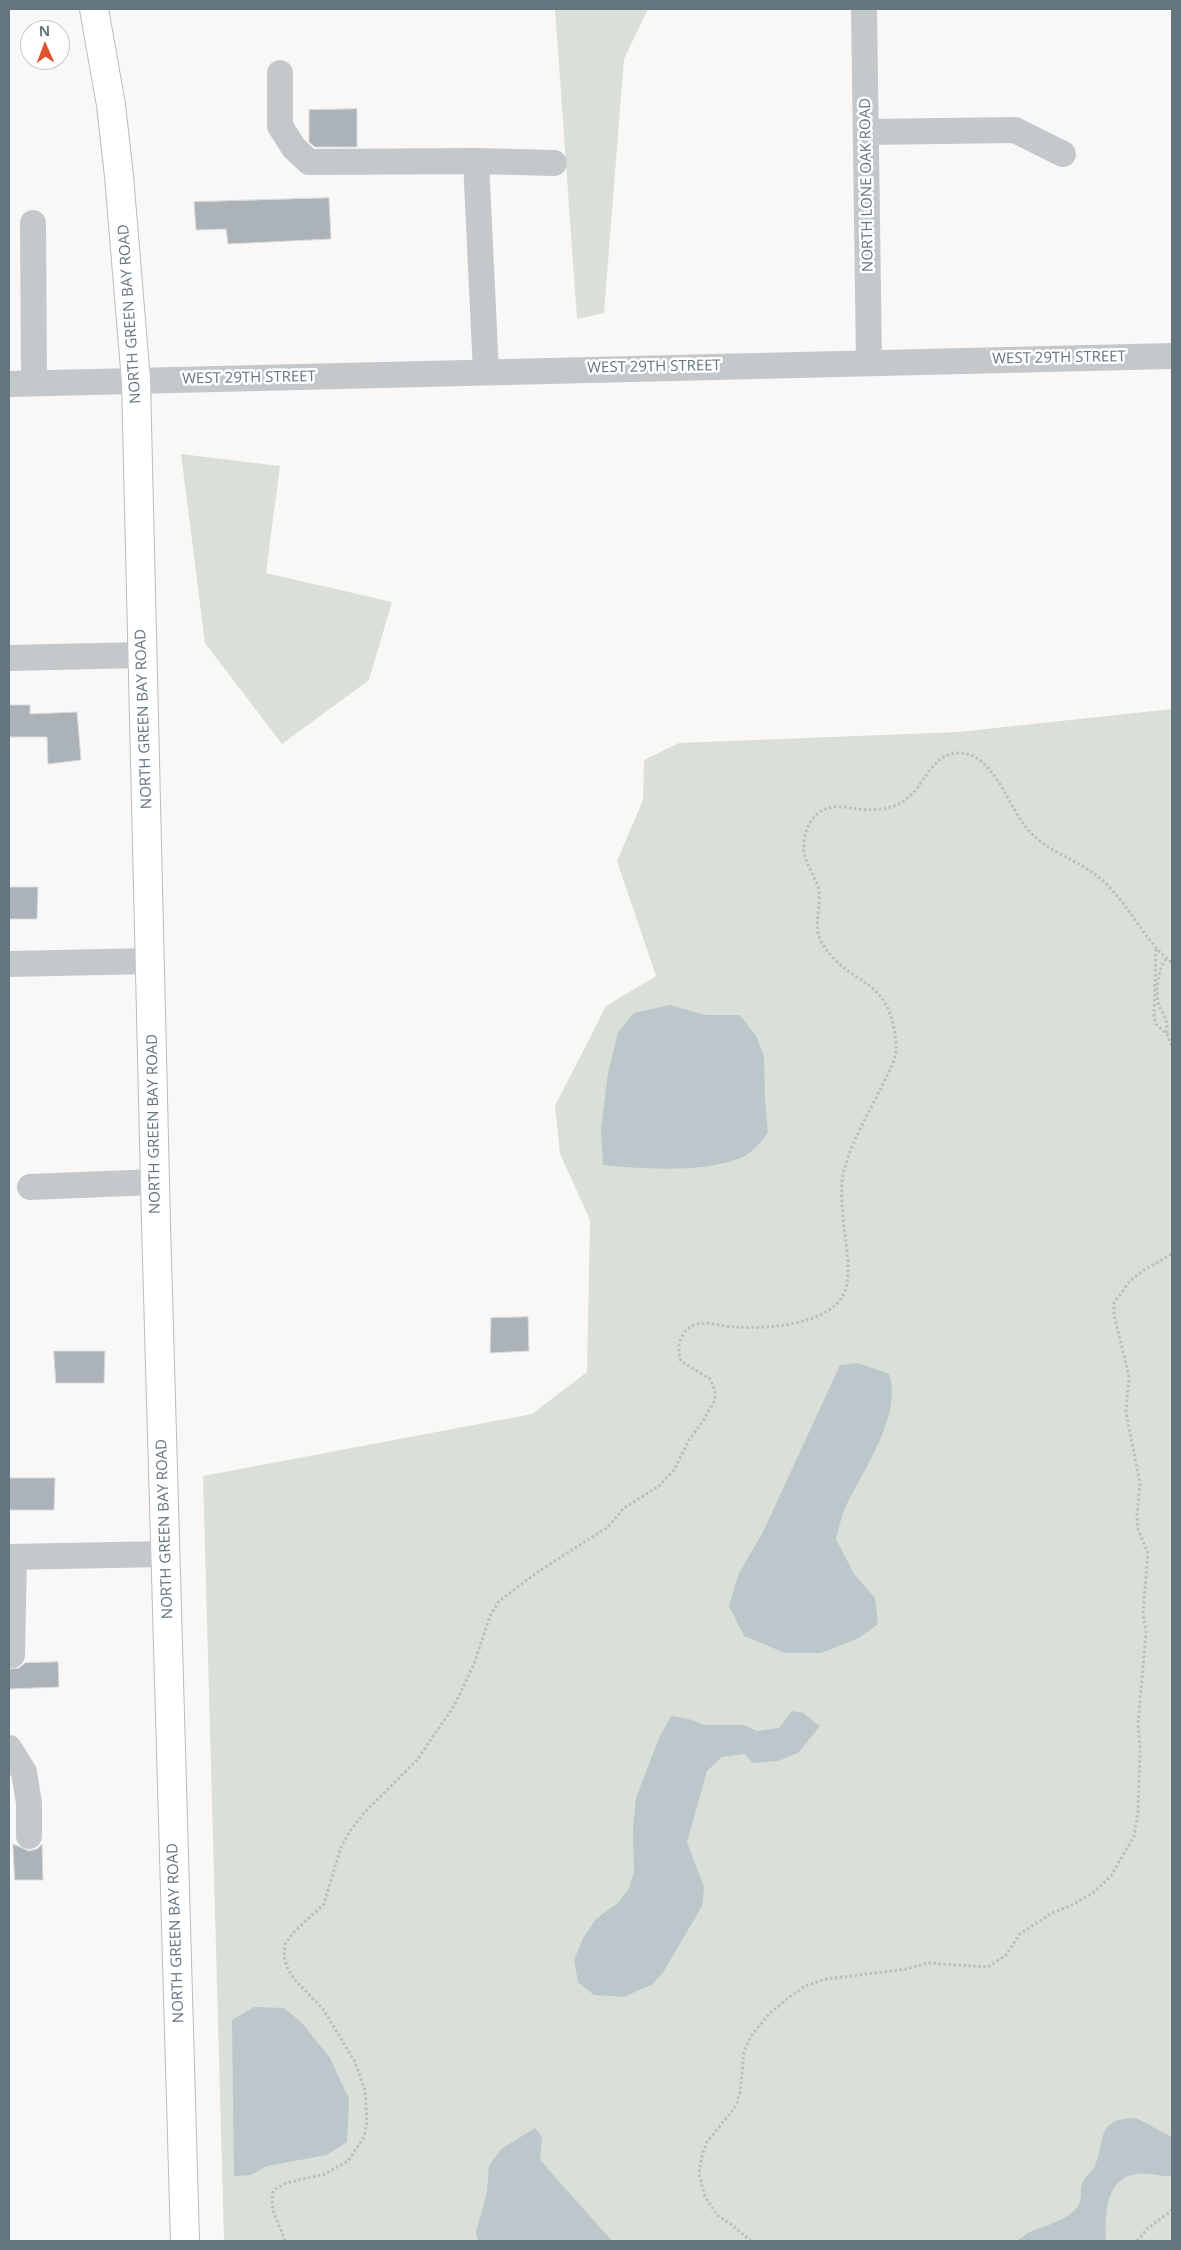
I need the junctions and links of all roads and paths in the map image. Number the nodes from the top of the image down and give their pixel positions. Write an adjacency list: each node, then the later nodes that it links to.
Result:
1 (94, 9): 12 (main road, NORTH GREEN BAY ROAD)
2 (864, 9): 4 (street, NORTH LONE OAK ROAD)
3 (280, 73): 6 (street)
4 (866, 132): 5 (street); 10 (street, NORTH LONE OAK ROAD)
5 (1063, 154)
6 (476, 161): 7 (street); 11 (street)
7 (554, 163)
8 (33, 223): 13 (street)
9 (1172, 356): 10 (street, WEST 29TH STREET)
10 (869, 362): 11 (street, WEST 29TH STREET)
11 (486, 372): 12 (street, WEST 29TH STREET)
12 (136, 381): 13 (street, WEST 29TH STREET); 14 (main road, NORTH GREEN BAY ROAD)
13 (21, 383)
14 (142, 655): 15 (street); 18 (main road, NORTH GREEN BAY ROAD)
15 (9, 658)
16 (1156, 949): 17 (path); 21 (path); 34 (path)
17 (1166, 959): 19 (path); 21 (path)
18 (151, 961): 20 (street); 23 (main road, NORTH GREEN BAY ROAD)
19 (1172, 963)
20 (9, 964)
21 (1167, 1034): 22 (path)
22 (1172, 1047)
23 (155, 1182): 24 (street); 26 (main road, NORTH GREEN BAY ROAD)
24 (30, 1187)
25 (1172, 1254): 35 (path)
26 (165, 1554): 27 (street); 33 (main road, NORTH GREEN BAY ROAD)
27 (11, 1557): 28 (street)
28 (11, 1597): 29 (street)
29 (12, 1655)
30 (9, 1748): 31 (street)
31 (29, 1836)
32 (1172, 2210): 36 (path)
33 (185, 2241)
34 (285, 2241)
35 (751, 2241)
36 (1137, 2241)

